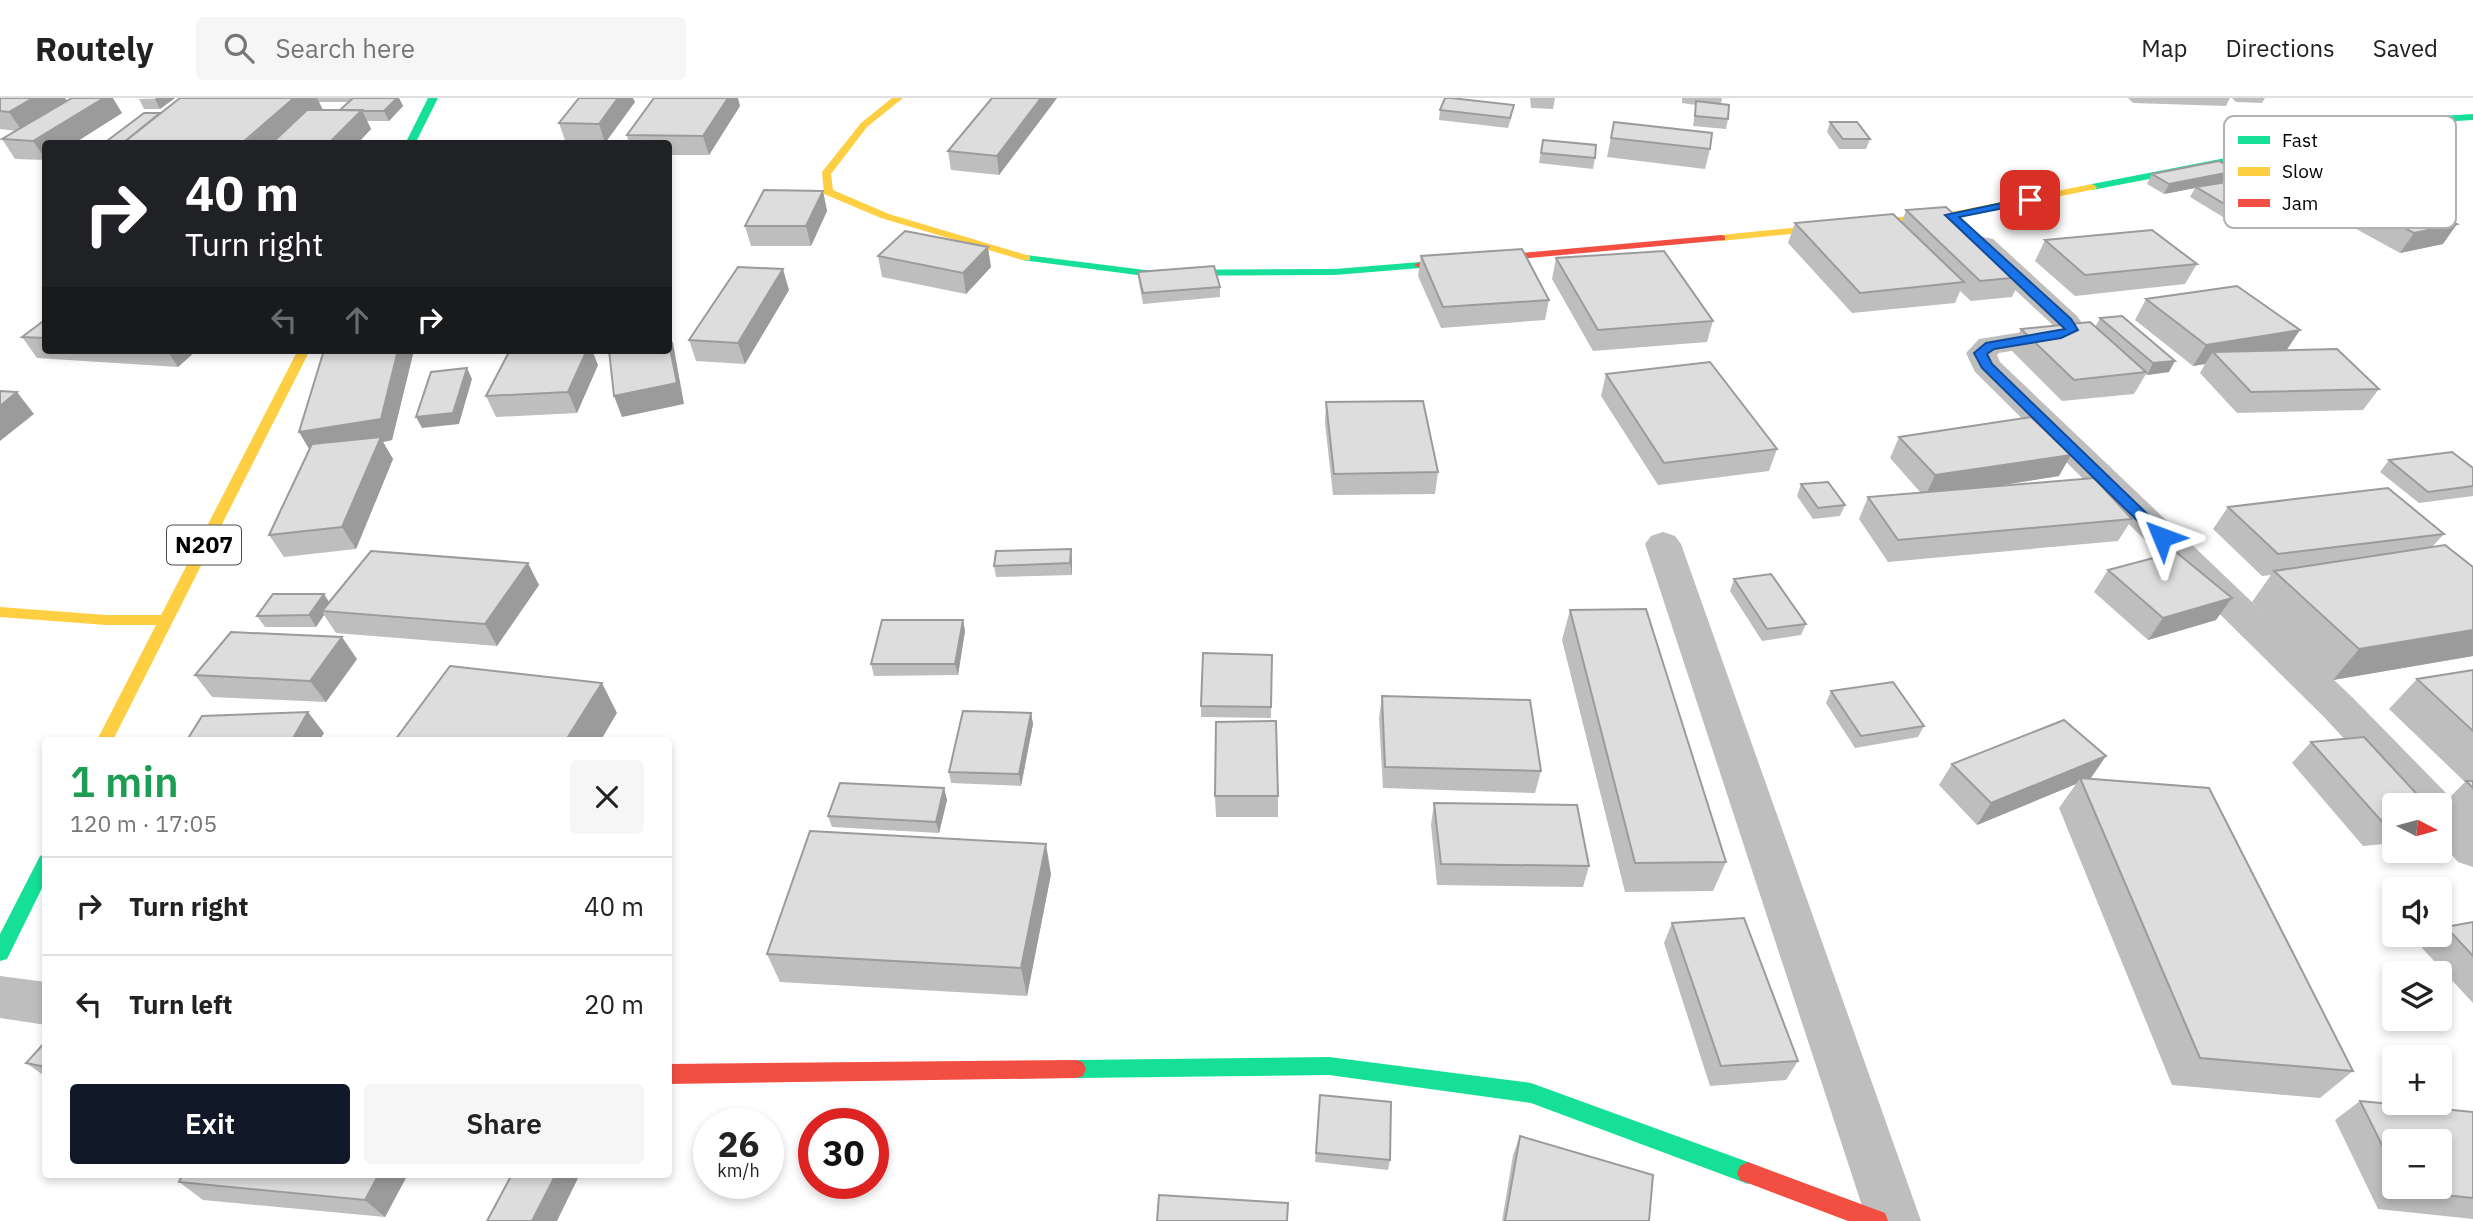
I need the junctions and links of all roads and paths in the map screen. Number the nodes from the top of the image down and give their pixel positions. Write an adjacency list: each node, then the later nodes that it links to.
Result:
1 (433, 98): 3 (main road)
2 (898, 98): 5 (main road)
3 (412, 140)
4 (2224, 162): 5 (main road)
5 (1951, 215): 11 (street)
6 (302, 354): 9 (main road, N207)
7 (1663, 544): 20 (street)
8 (0, 612): 9 (main road)
9 (165, 620): 10 (main road, N207)
10 (106, 737)
11 (2420, 793)
12 (2452, 827): 13 (street)
13 (2473, 849)
14 (42, 869): 15 (main road)
15 (0, 953)
16 (0, 997): 17 (street)
17 (42, 1003)
18 (672, 1074): 19 (main road)
19 (1877, 1221)
20 (1894, 1221)

